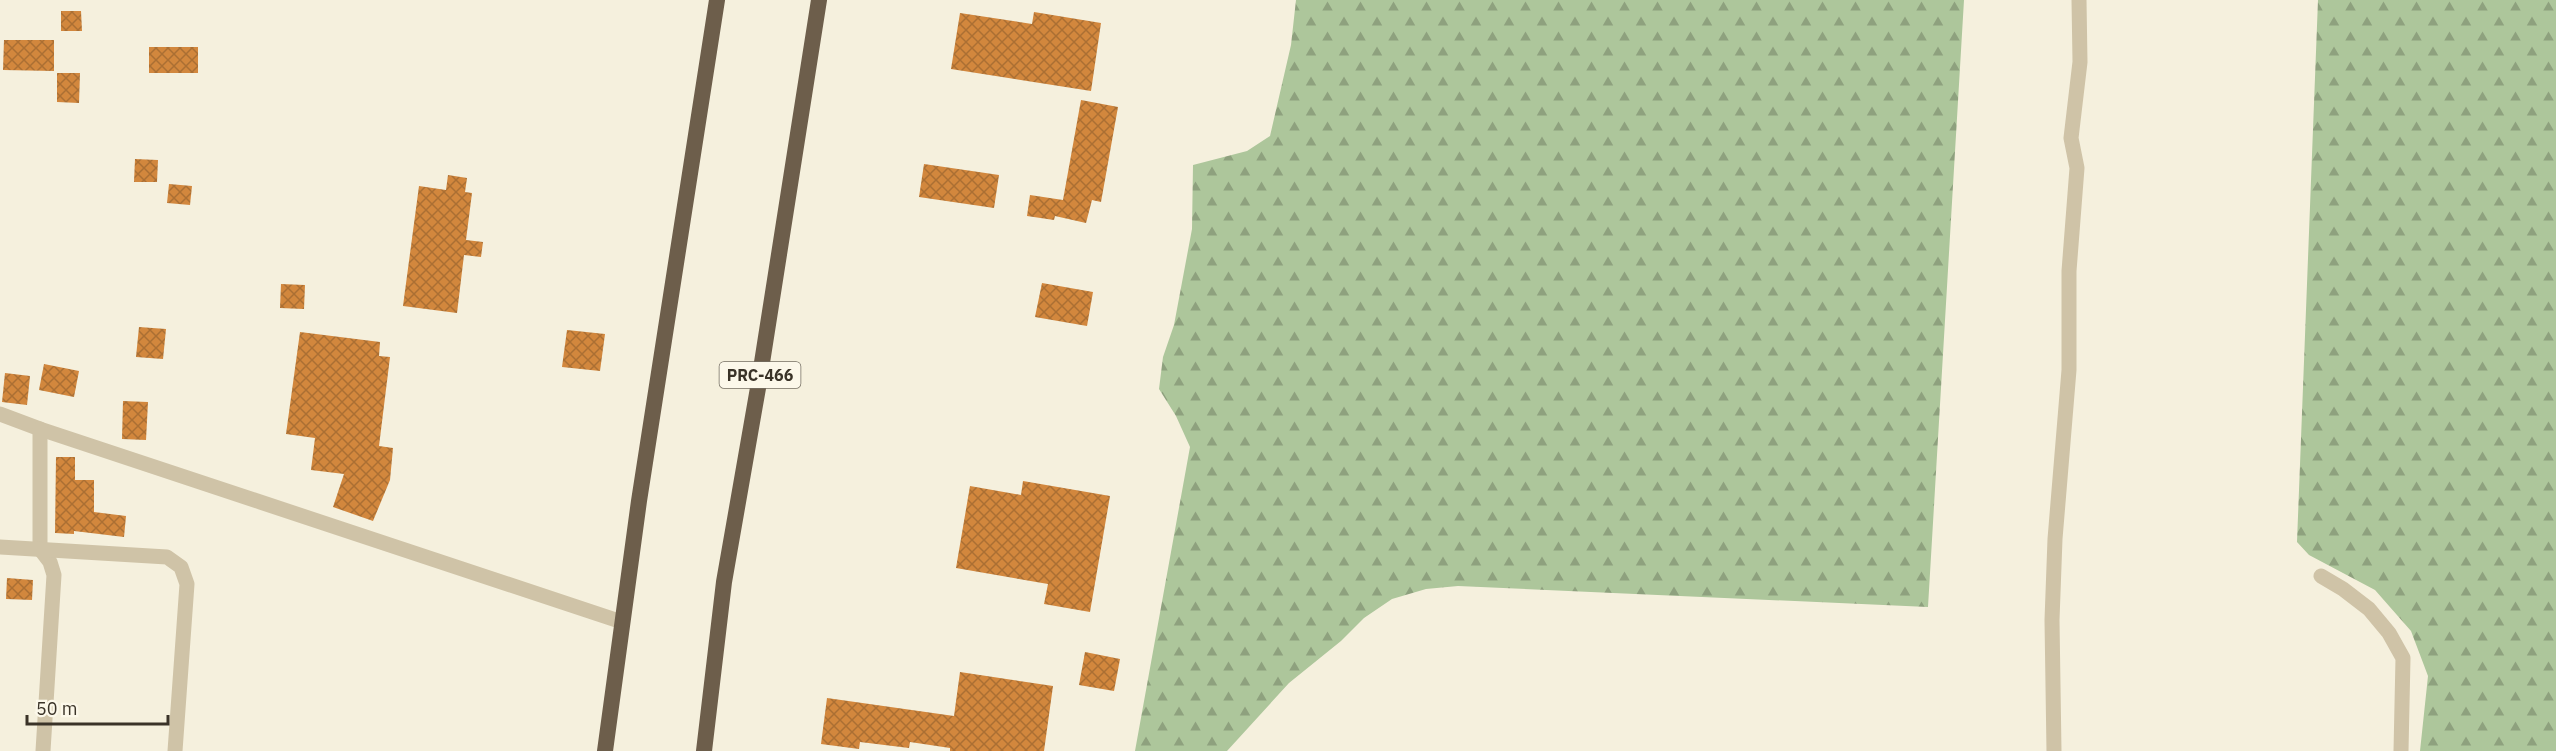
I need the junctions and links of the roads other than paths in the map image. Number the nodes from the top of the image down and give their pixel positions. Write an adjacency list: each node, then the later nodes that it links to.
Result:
1 (717, 0): 9 (highway)
2 (819, 0): 13 (highway, PRC-466)
3 (2079, 0): 14 (street)
4 (0, 414): 5 (street)
5 (40, 429): 7 (street); 9 (street)
6 (0, 547): 7 (street)
7 (40, 549): 10 (street); 11 (street)
8 (2321, 576): 15 (street)
9 (622, 622): 12 (highway)
10 (43, 751)
11 (175, 751)
12 (605, 751)
13 (704, 751)
14 (2054, 751)
15 (2401, 751)

